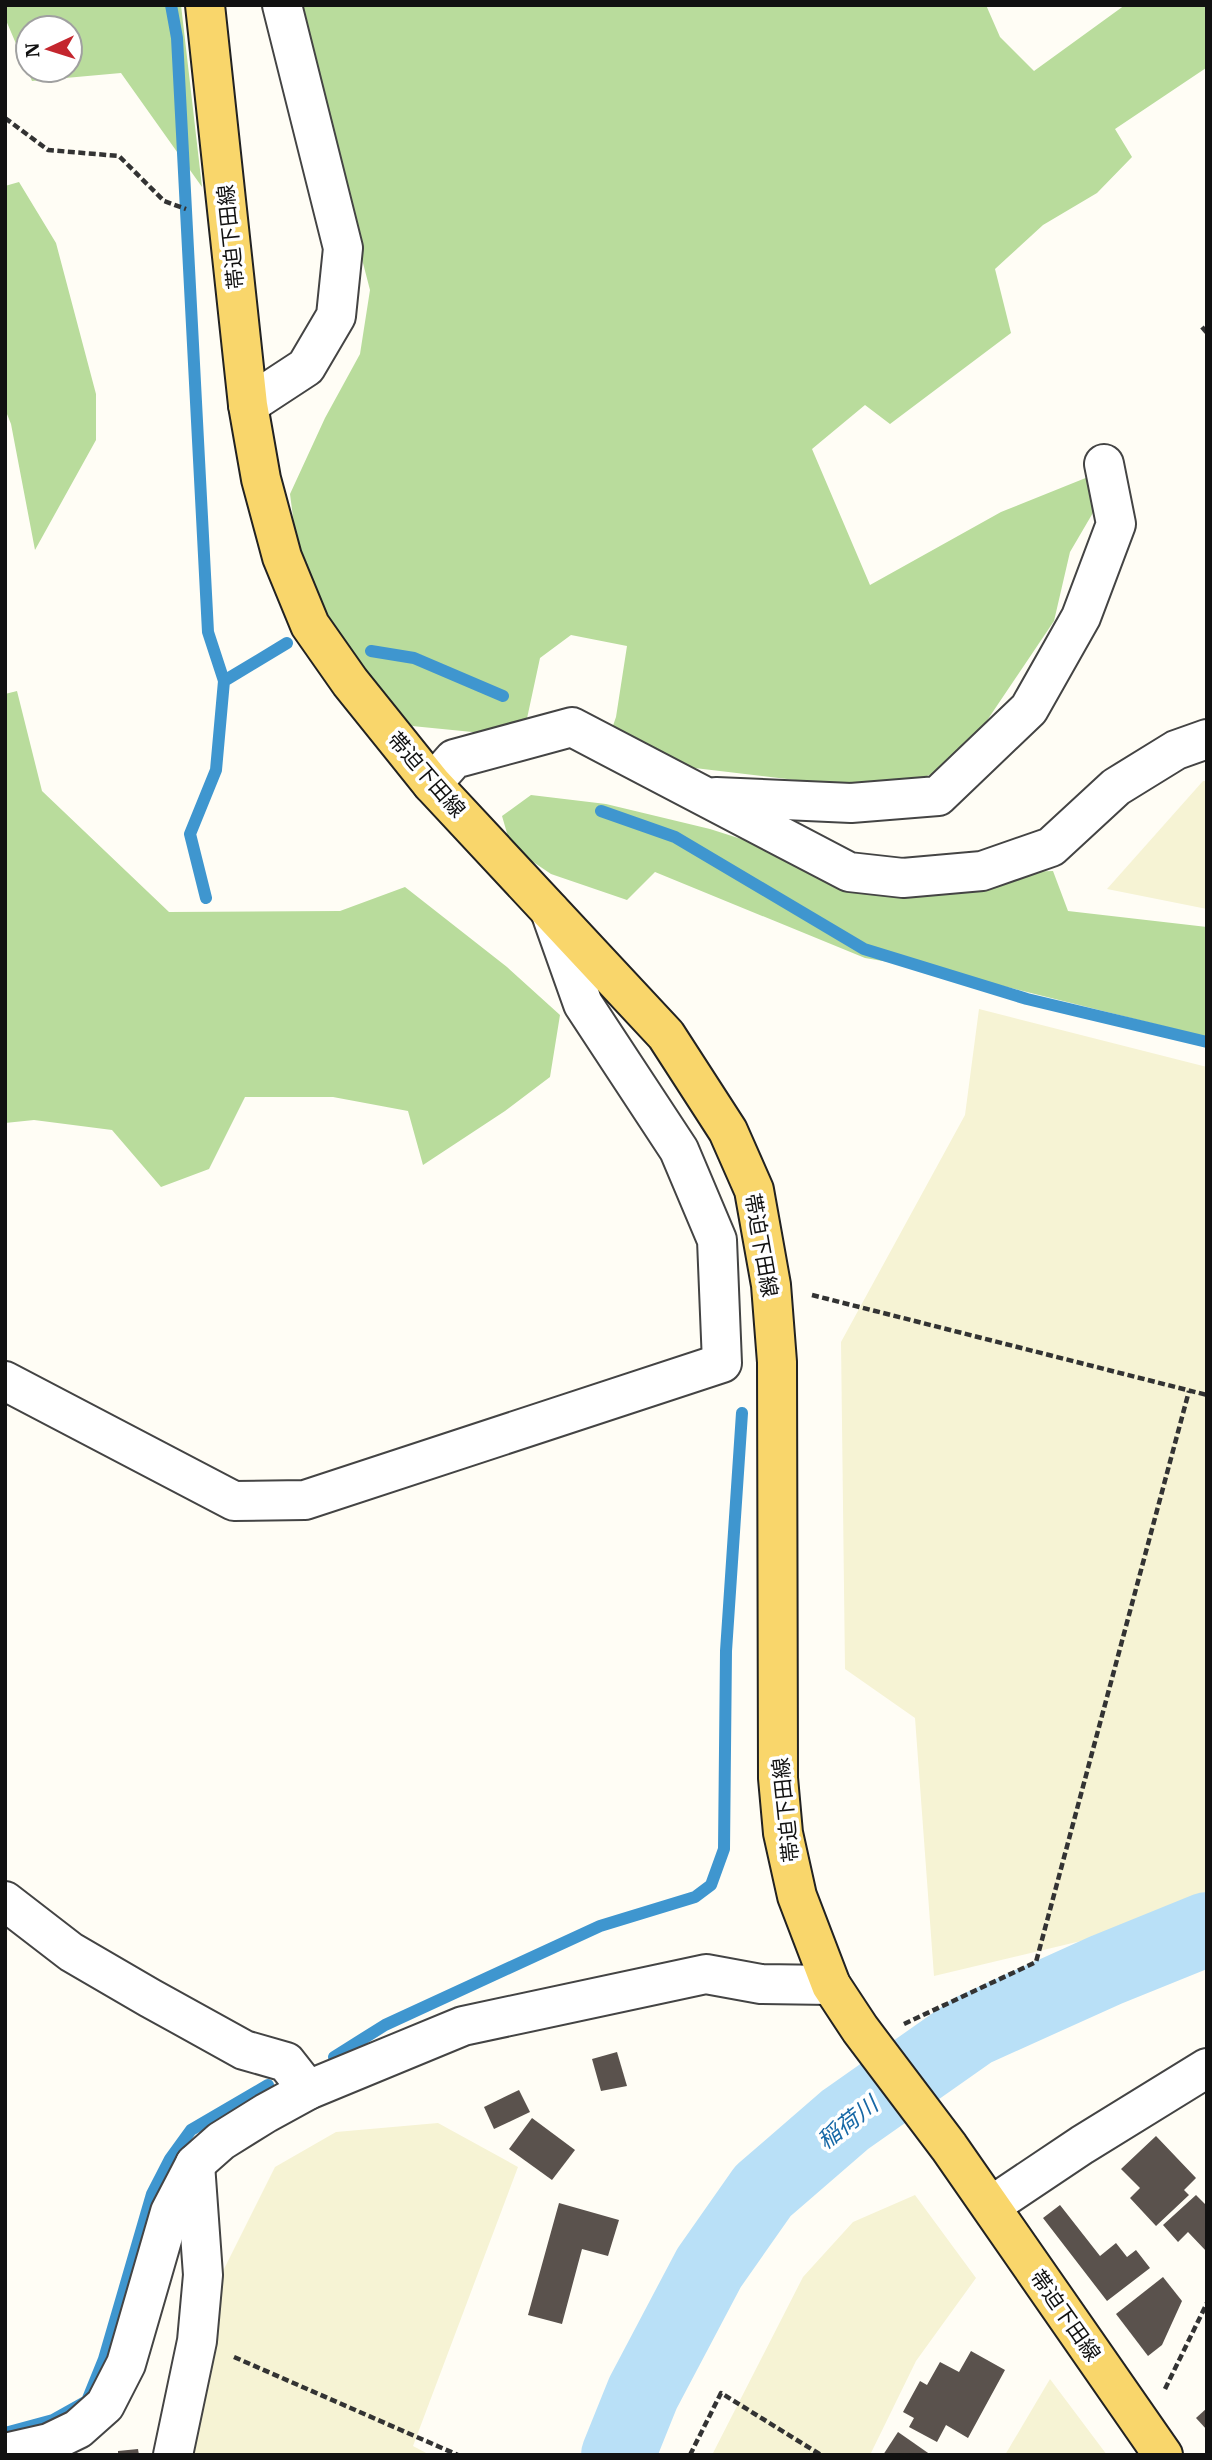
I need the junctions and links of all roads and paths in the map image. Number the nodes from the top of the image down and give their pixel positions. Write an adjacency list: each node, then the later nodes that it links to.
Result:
1 (205, 5): 4 (main road, 帯迫下田線)
2 (282, 5): 7 (street)
3 (5, 118): 4 (path)
4 (229, 227): 7 (main road, 帯迫下田線)
5 (1202, 327): 6 (path)
6 (1207, 333)
7 (248, 405): 10 (main road, 帯迫下田線)
8 (1104, 464): 11 (street)
9 (1207, 739): 11 (street)
10 (432, 783): 11 (street); 12 (main road, 帯迫下田線)
11 (703, 796)
12 (550, 911): 13 (main road, 帯迫下田線); 14 (street)
13 (771, 1285): 15 (path); 18 (main road, 帯迫下田線)
14 (5, 1381)
15 (1189, 1391): 16 (path); 19 (path)
16 (1207, 1395)
17 (5, 1901): 21 (street)
18 (831, 1985): 19 (main road, 帯迫下田線); 21 (street)
19 (876, 2051): 23 (main road, 帯迫下田線)
20 (1207, 2068): 23 (street)
21 (308, 2090): 22 (street)
22 (195, 2164): 25 (street); 27 (street)
23 (991, 2206): 26 (main road, 帯迫下田線)
24 (1207, 2303): 26 (path)
25 (197, 2341): 28 (street); 29 (path)
26 (1155, 2443)
27 (5, 2453)
28 (173, 2455)
29 (458, 2455)
30 (690, 2455): 31 (path)
31 (821, 2455)

